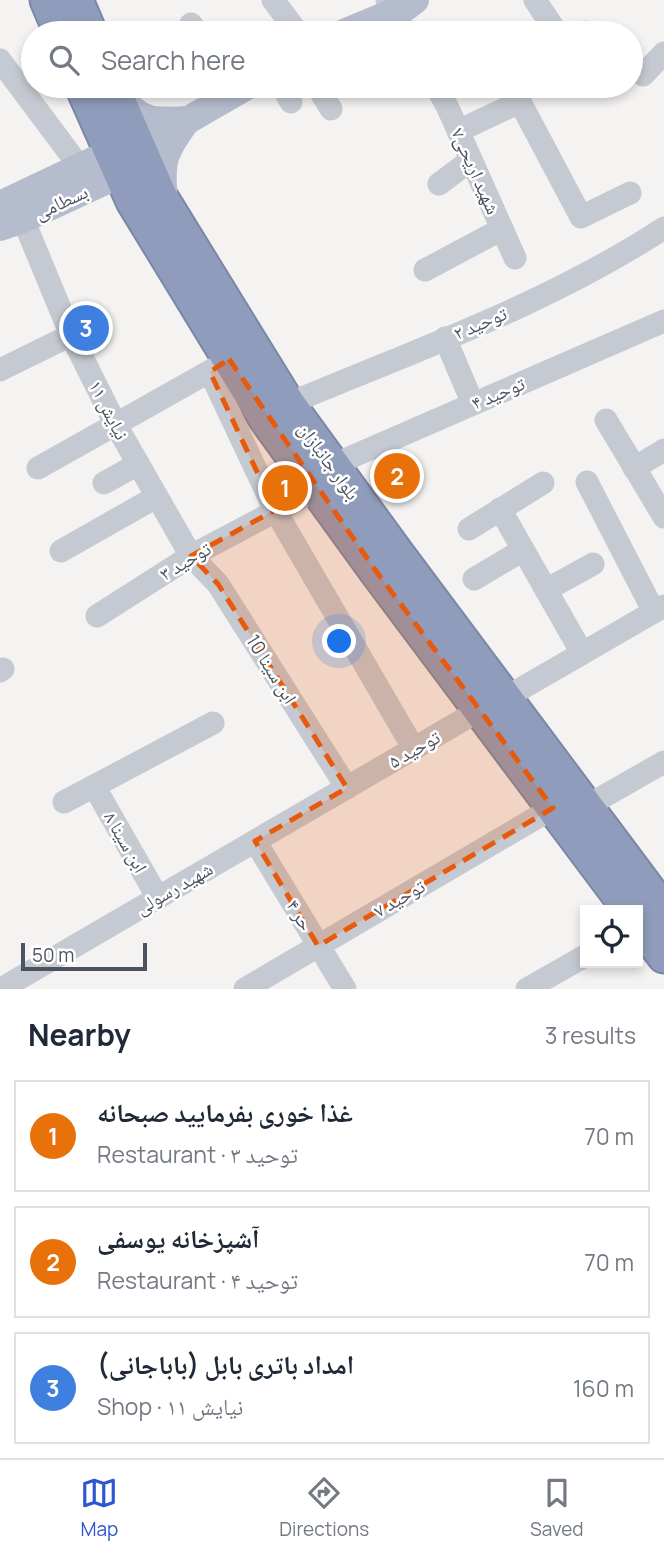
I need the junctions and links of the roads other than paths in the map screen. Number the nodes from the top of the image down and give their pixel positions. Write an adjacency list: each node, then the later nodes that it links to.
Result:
1 (47, 0): 6 (highway)
2 (76, 0): 7 (highway)
3 (273, 0): 8 (street)
4 (535, 0): 10 (street)
5 (401, 11): 9 (main road)
6 (56, 21)
7 (85, 21)
8 (289, 21)
9 (375, 21)
10 (549, 21)
11 (664, 53): 13 (street)
12 (0, 60): 14 (street)
13 (643, 75)
14 (21, 92)
15 (25, 98): 27 (street)
16 (99, 98): 27 (main road)
17 (101, 98): 25 (highway, بلوار جانبازان)
18 (107, 98): 23 (main road)
19 (223, 98): 23 (main road, بسطامی)
20 (324, 98): 22 (street)
21 (442, 98): 24 (street, شهید اریحی۷)
22 (331, 109)
23 (187, 120): 25 (main road, بسطامی); 30 (main road)
24 (458, 131): 26 (street, شهید اریحی۷); 29 (street)
25 (123, 159): 27 (main road, بسطامی); 30 (highway, بلوار جانبازان)
26 (471, 160): 28 (street); 33 (street, شهید اریحی۷)
27 (75, 173): 30 (main road); 31 (main road, بسطامی)
28 (439, 184)
29 (630, 193)
30 (154, 212): 39 (highway, بلوار جانبازان); 41 (highway, بلوار جانبازان)
31 (8, 217): 37 (street, نیایش ۱۱)
32 (664, 228): 38 (street, توحید ۲)
33 (502, 229): 34 (street, شهید اریحی۷); 35 (street)
34 (515, 258)
35 (425, 270)
36 (664, 321): 42 (street, توحید ۴)
37 (71, 335): 40 (street); 44 (street, نیایش ۱۱)
38 (445, 338): 41 (street, توحید ۲); 42 (street)
39 (219, 366): 44 (street); 49 (highway, بلوار جانبازان); 55 (street)
40 (0, 370)
41 (288, 404): 49 (highway, بلوار جانبازان)
42 (473, 404): 49 (street, توحید ۴)
43 (606, 420): 48 (street)
44 (116, 425): 46 (street, نیایش ۱۱); 47 (street)
45 (664, 450): 48 (street)
46 (138, 464): 51 (street); 53 (street, نیایش ۱۱)
47 (38, 468)
48 (634, 468): 56 (street)
49 (325, 477): 55 (street, توحید ۳); 67 (highway, بلوار جانبازان)
50 (587, 482): 64 (street)
51 (104, 483)
52 (543, 483): 54 (street)
53 (156, 497): 59 (street); 60 (street, نیایش ۱۱)
54 (500, 509): 57 (street); 58 (street)
55 (275, 510): 60 (street, توحید ۳); 69 (street)
56 (664, 517)
57 (468, 529)
58 (523, 550): 62 (street); 63 (street)
59 (61, 551)
60 (191, 556): 65 (street, توحید ۳); 72 (street, ابن سینا 10)
61 (593, 564): 63 (street)
62 (474, 579)
63 (546, 590): 66 (street)
64 (659, 609): 66 (street, توحید ۵)
65 (97, 616)
66 (582, 653): 67 (street, توحید ۵)
67 (492, 704): 69 (street, توحید ۵); 74 (highway, بلوار جانبازان); 75 (highway, بلوار جانبازان)
68 (213, 723): 71 (street)
69 (414, 749): 72 (street, توحید ۵)
70 (664, 762): 74 (street)
71 (94, 786): 73 (street); 77 (street, ابن سینا ۸)
72 (347, 788): 76 (street, شهید رسولی)
73 (64, 802)
74 (587, 806): 79 (highway, بلوار جانبازان)
75 (554, 808): 78 (highway, بلوار جانبازان); 81 (street, توحید ۷)
76 (255, 841): 77 (street, شهید رسولی); 81 (street, حر ۴)
77 (158, 898): 84 (street, شهید رسولی)
78 (632, 905)
79 (636, 905)
80 (643, 920): 82 (highway, بلوار جانبازان)
81 (318, 946): 85 (street, توحید ۷); 86 (street, حر ۴)
82 (664, 956)
83 (580, 959): 87 (street)
84 (1, 989)
85 (245, 989)
86 (345, 989)
87 (527, 989)

